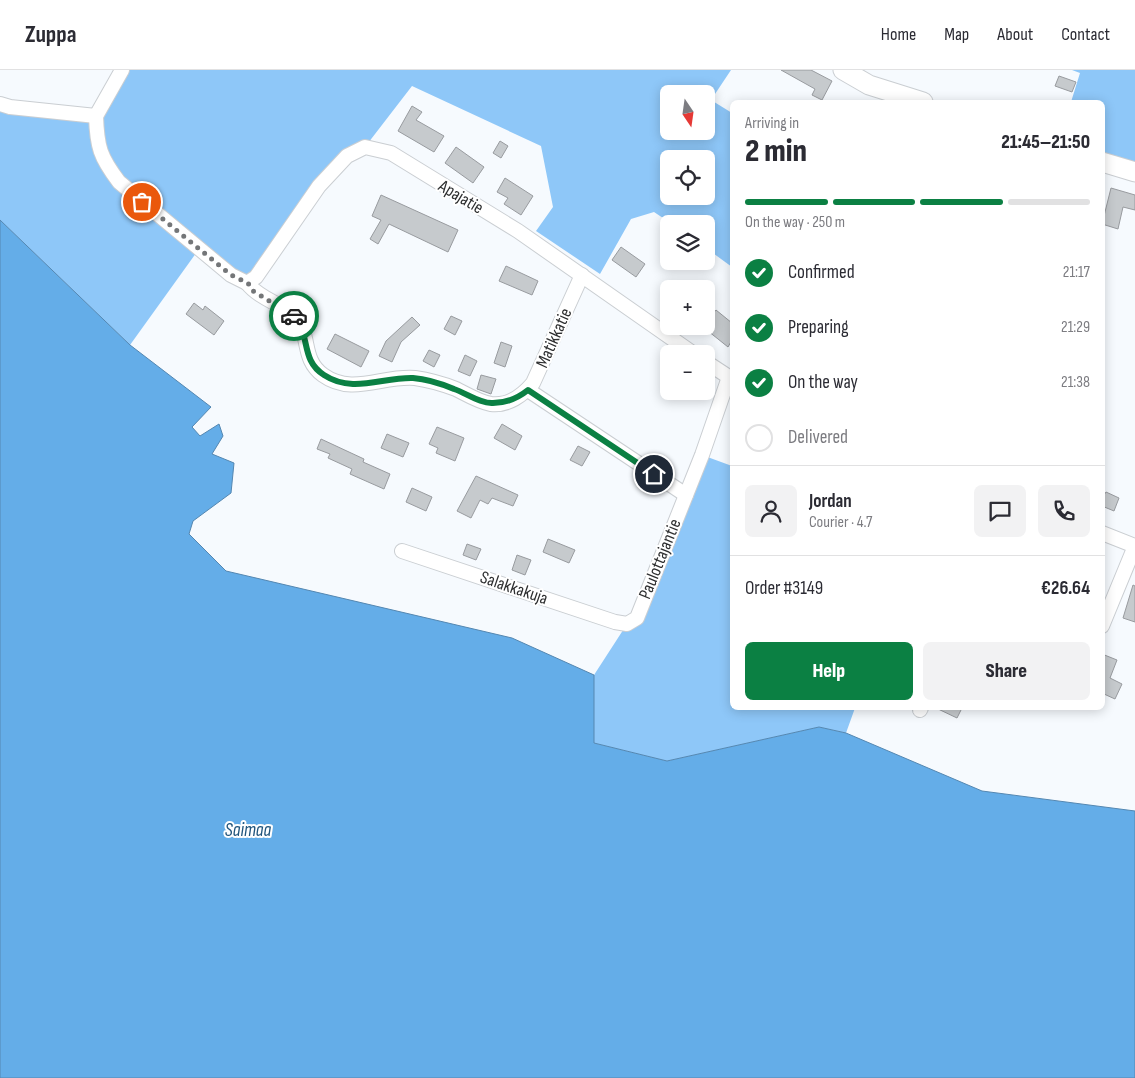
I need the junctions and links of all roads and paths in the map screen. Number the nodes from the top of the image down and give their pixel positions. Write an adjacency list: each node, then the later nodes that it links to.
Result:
1 (122, 70): 5 (street)
2 (843, 70): 3 (street)
3 (917, 100)
4 (0, 104): 5 (street)
5 (96, 116): 9 (street, Matikkatie)
6 (1105, 163): 7 (street)
7 (1135, 172)
8 (582, 275): 9 (street, Apajatie); 10 (street, Apajatie); 14 (street, Matikkatie)
9 (252, 280): 14 (street, Matikkatie)
10 (681, 345)
11 (715, 368): 12 (street)
12 (730, 377)
13 (730, 381): 15 (street, Paulottajantie)
14 (528, 390): 15 (street)
15 (686, 495): 20 (street, Paulottajantie)
16 (1105, 534): 17 (street)
17 (1135, 546): 19 (street)
18 (402, 551): 20 (street, Salakkakuja)
19 (1105, 619)
20 (627, 624)

